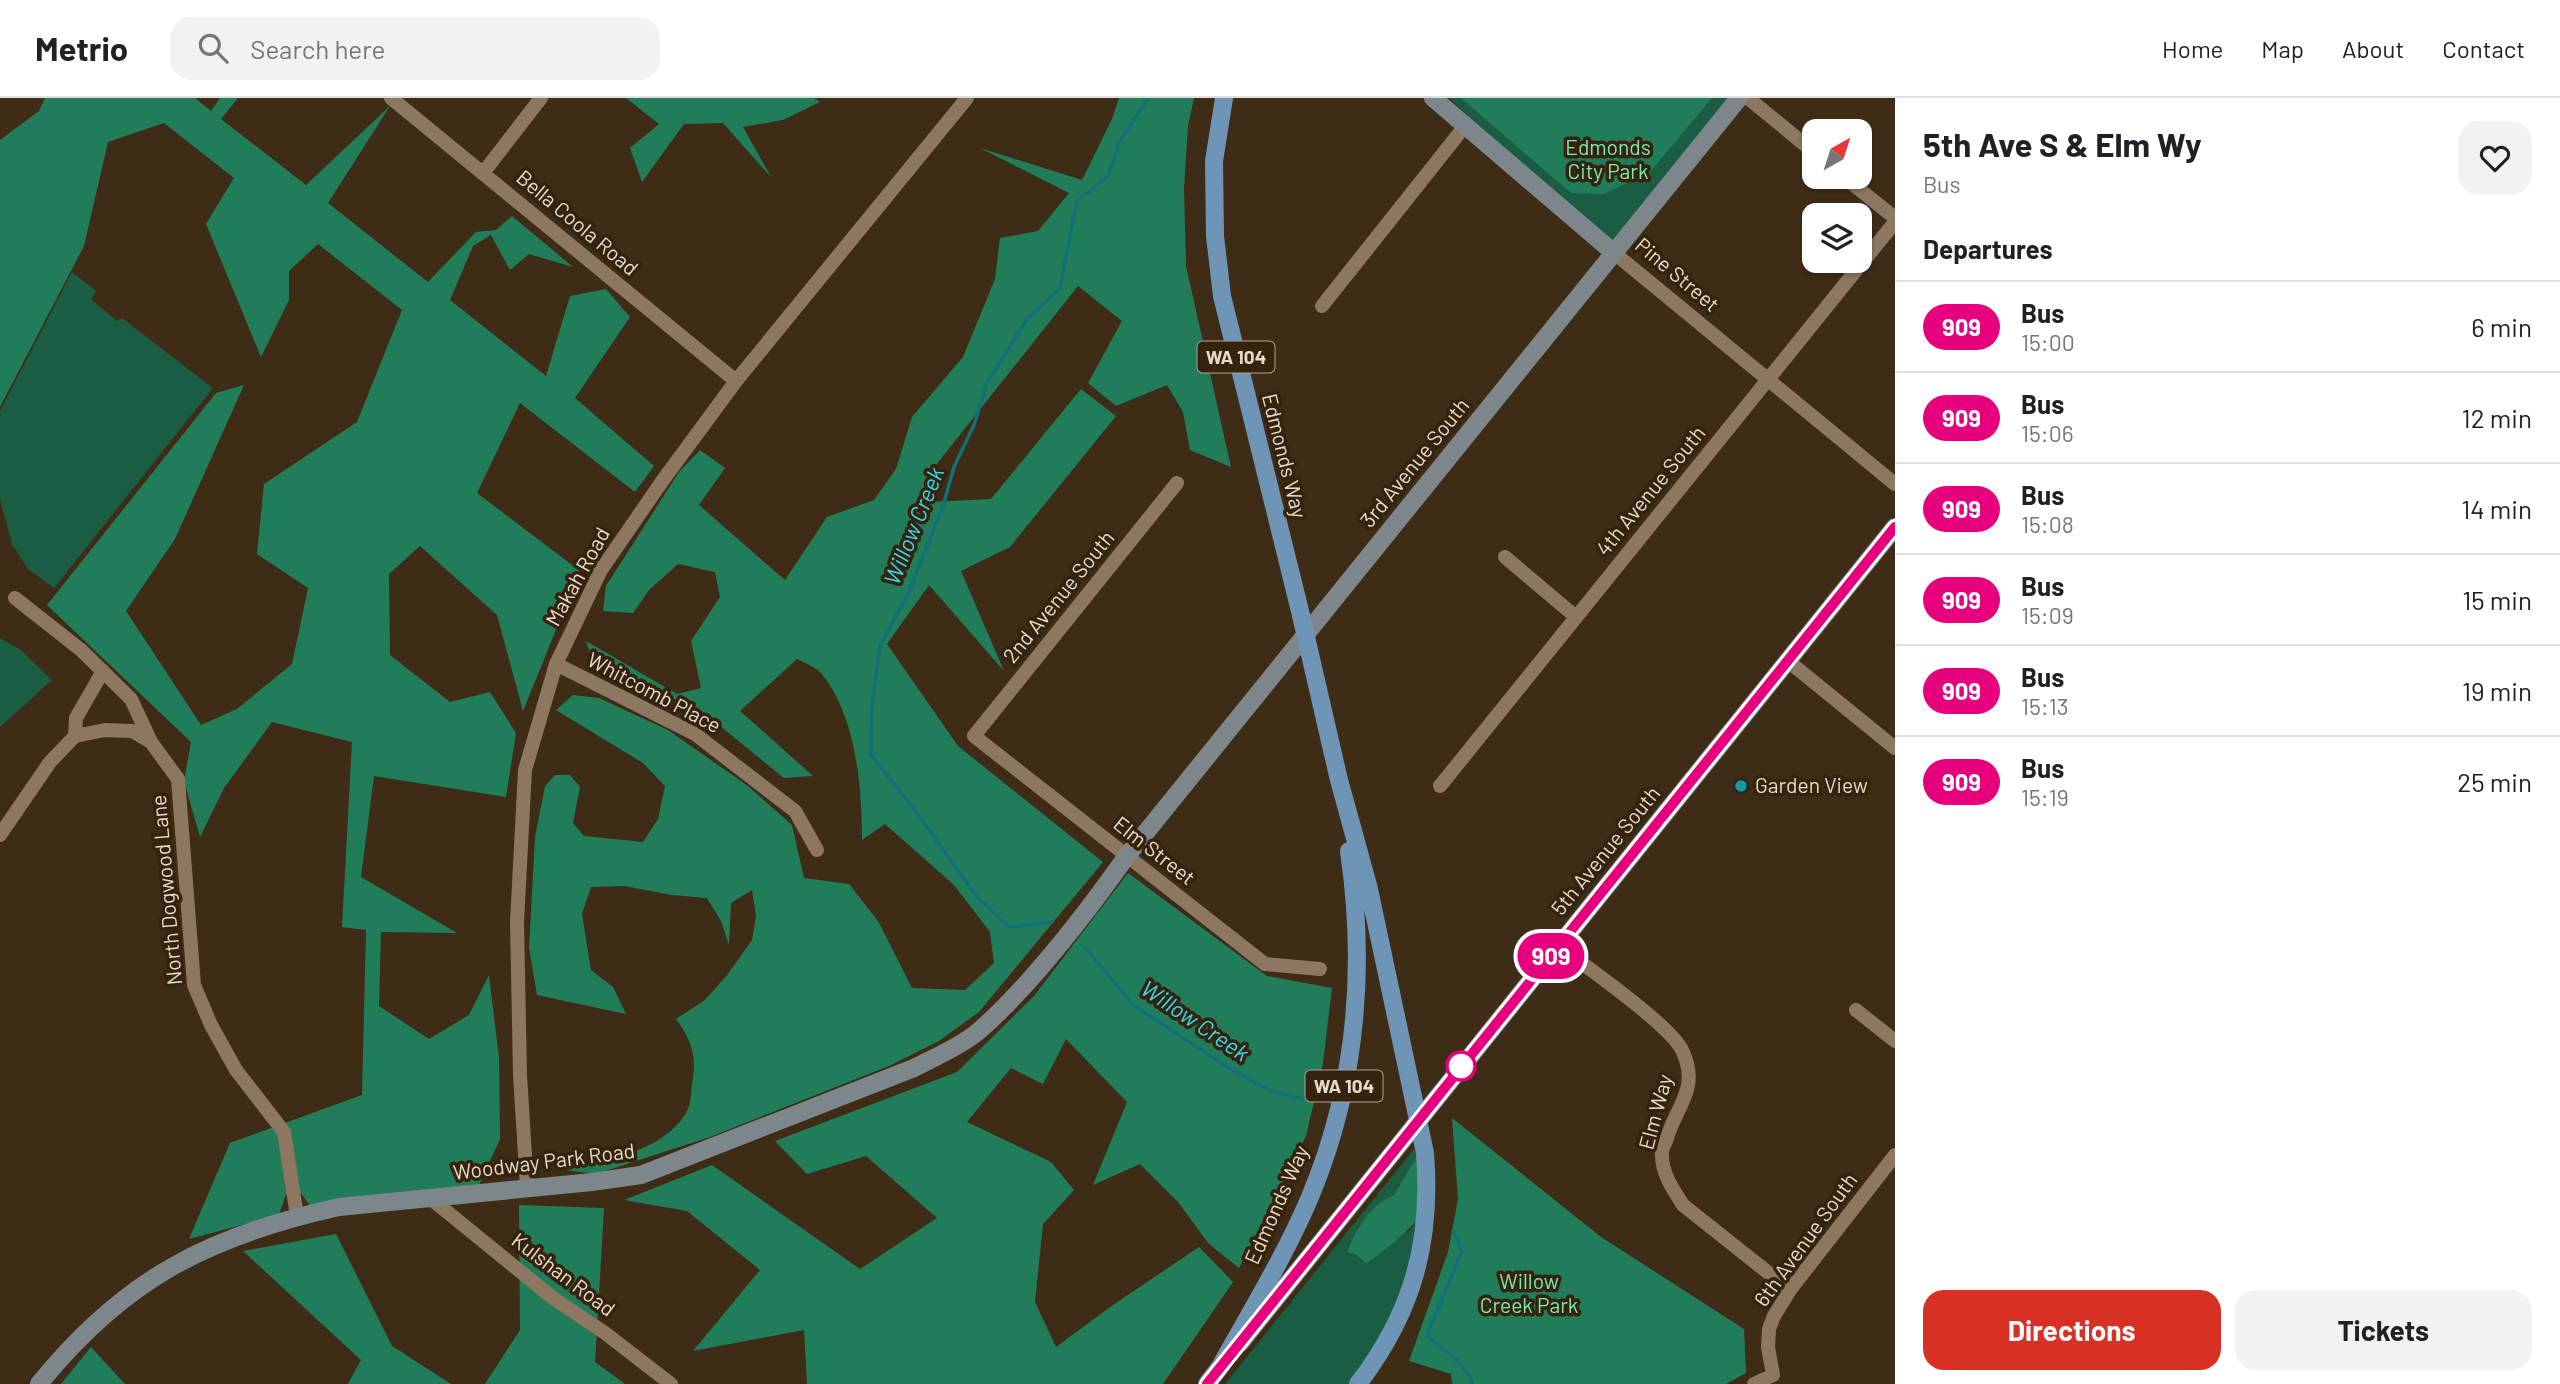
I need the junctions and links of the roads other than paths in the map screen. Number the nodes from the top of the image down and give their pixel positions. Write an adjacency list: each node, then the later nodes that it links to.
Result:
1 (391, 98): 10 (street, Bella Coola Road)
2 (541, 98): 10 (street)
3 (967, 98): 16 (street, Makah Road)
4 (1224, 98): 30 (main road, Edmonds Way / WA 104)
5 (1433, 98): 8 (street, Pine Street)
6 (1739, 98): 13 (street, 3rd Avenue South)
7 (1748, 98): 9 (street)
8 (1465, 126): 13 (street, Pine Street); 14 (street)
9 (1802, 142)
10 (483, 173): 16 (street, Bella Coola Road)
11 (1858, 189): 12 (street)
12 (1895, 220): 15 (street, 4th Avenue South)
13 (1613, 252): 15 (street, Pine Street); 34 (street, 3rd Avenue South)
14 (1322, 306)
15 (1767, 380): 18 (street, Pine Street); 22 (street, 4th Avenue South)
16 (736, 381): 24 (street, Makah Road)
17 (1177, 483): 27 (street, 2nd Avenue South)
18 (1895, 484)
19 (1895, 527): 23 (street, 5th Avenue South)
20 (1505, 557): 22 (street)
21 (15, 598): 25 (street, North Dogwood Lane)
22 (1576, 617): 31 (street, 4th Avenue South)
23 (1788, 661): 29 (street); 35 (street, 5th Avenue South)
24 (556, 664): 33 (street, Whitcomb Place); 40 (street, Makah Road)
25 (103, 671): 26 (street); 28 (street, North Dogwood Lane)
26 (75, 736): 28 (street); 32 (street)
27 (974, 736): 34 (street, Elm Street)
28 (151, 742): 42 (street, North Dogwood Lane)
29 (1895, 748)
30 (1339, 780): 44 (main road, Edmonds Way / WA 104); 49 (main road, Edmonds Way / WA 104)
31 (1440, 786)
32 (0, 835)
33 (817, 850)
34 (1126, 857): 36 (street, Elm Street); 40 (street, Woodway Park Road)
35 (1559, 946): 43 (street, Elm Way); 44 (street, 5th Avenue South)
36 (1320, 969)
37 (1856, 1010): 38 (street)
38 (1895, 1041)
39 (1895, 1155): 43 (street, 6th Avenue South)
40 (527, 1187): 41 (street, Woodway Park Road)
41 (430, 1198): 42 (street, Woodway Park Road); 47 (street, Kulshan Road)
42 (298, 1216): 46 (street, Woodway Park Road)
43 (1790, 1290): 45 (street, 6th Avenue South)
44 (1220, 1367): 48 (main road, Edmonds Way / WA 104)
45 (1778, 1380): 50 (street, 6th Avenue South)
46 (39, 1384)
47 (671, 1384)
48 (1207, 1384)
49 (1358, 1384)
50 (1754, 1384)

